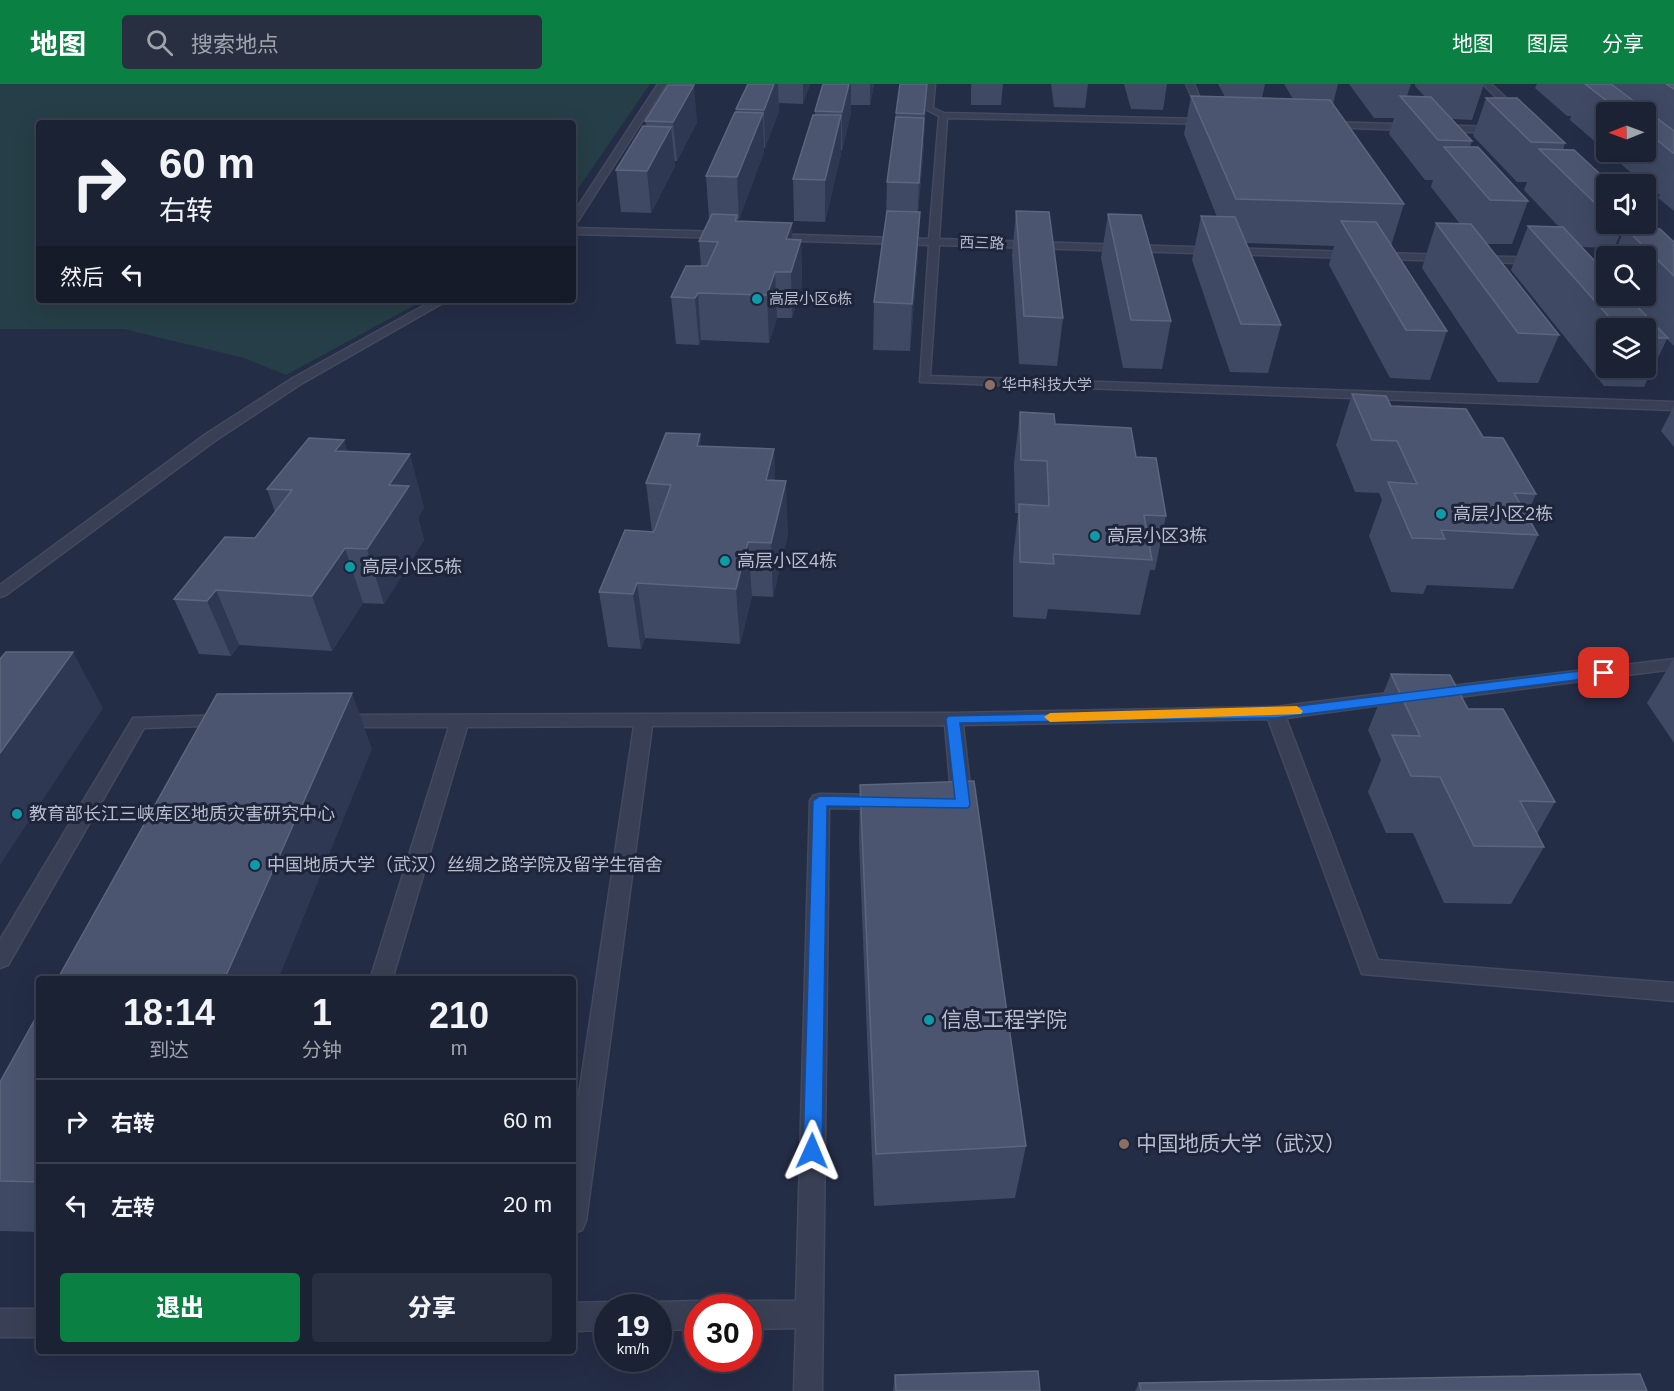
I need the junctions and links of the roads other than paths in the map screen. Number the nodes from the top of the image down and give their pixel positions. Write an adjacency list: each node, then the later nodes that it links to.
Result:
1 (662, 84): 11 (street)
2 (932, 84): 5 (street)
3 (1190, 84): 6 (street)
4 (1487, 84): 8 (street)
5 (943, 115): 6 (street); 16 (street)
6 (1207, 122): 7 (street)
7 (1218, 122)
8 (1528, 123)
9 (1312, 125): 10 (street)
10 (1512, 130)
11 (576, 216)
12 (576, 231): 14 (street)
13 (1642, 234): 21 (street)
14 (733, 236)
15 (757, 236): 16 (street, 西三路)
16 (934, 242): 17 (street, 西三路); 23 (street)
17 (1548, 262)
18 (1559, 262): 19 (street)
19 (1596, 263)
20 (1656, 265): 21 (street)
21 (1674, 265)
22 (436, 303): 24 (street)
23 (1674, 406)
24 (0, 592)
25 (1674, 664): 26 (street)
26 (1275, 713): 27 (street); 36 (street)
27 (953, 719): 29 (street); 33 (street)
28 (460, 720): 29 (street); 31 (street); 35 (street)
29 (644, 720): 37 (street)
30 (246, 721): 34 (street)
31 (318, 721)
32 (903, 803): 38 (street)
33 (939, 804)
34 (0, 959)
35 (382, 976)
36 (1674, 992)
37 (576, 1200)
38 (809, 1314): 39 (street); 44 (street)
39 (762, 1315)
40 (594, 1316): 41 (street)
41 (576, 1317)
42 (0, 1323): 43 (street)
43 (36, 1323)
44 (808, 1391)

